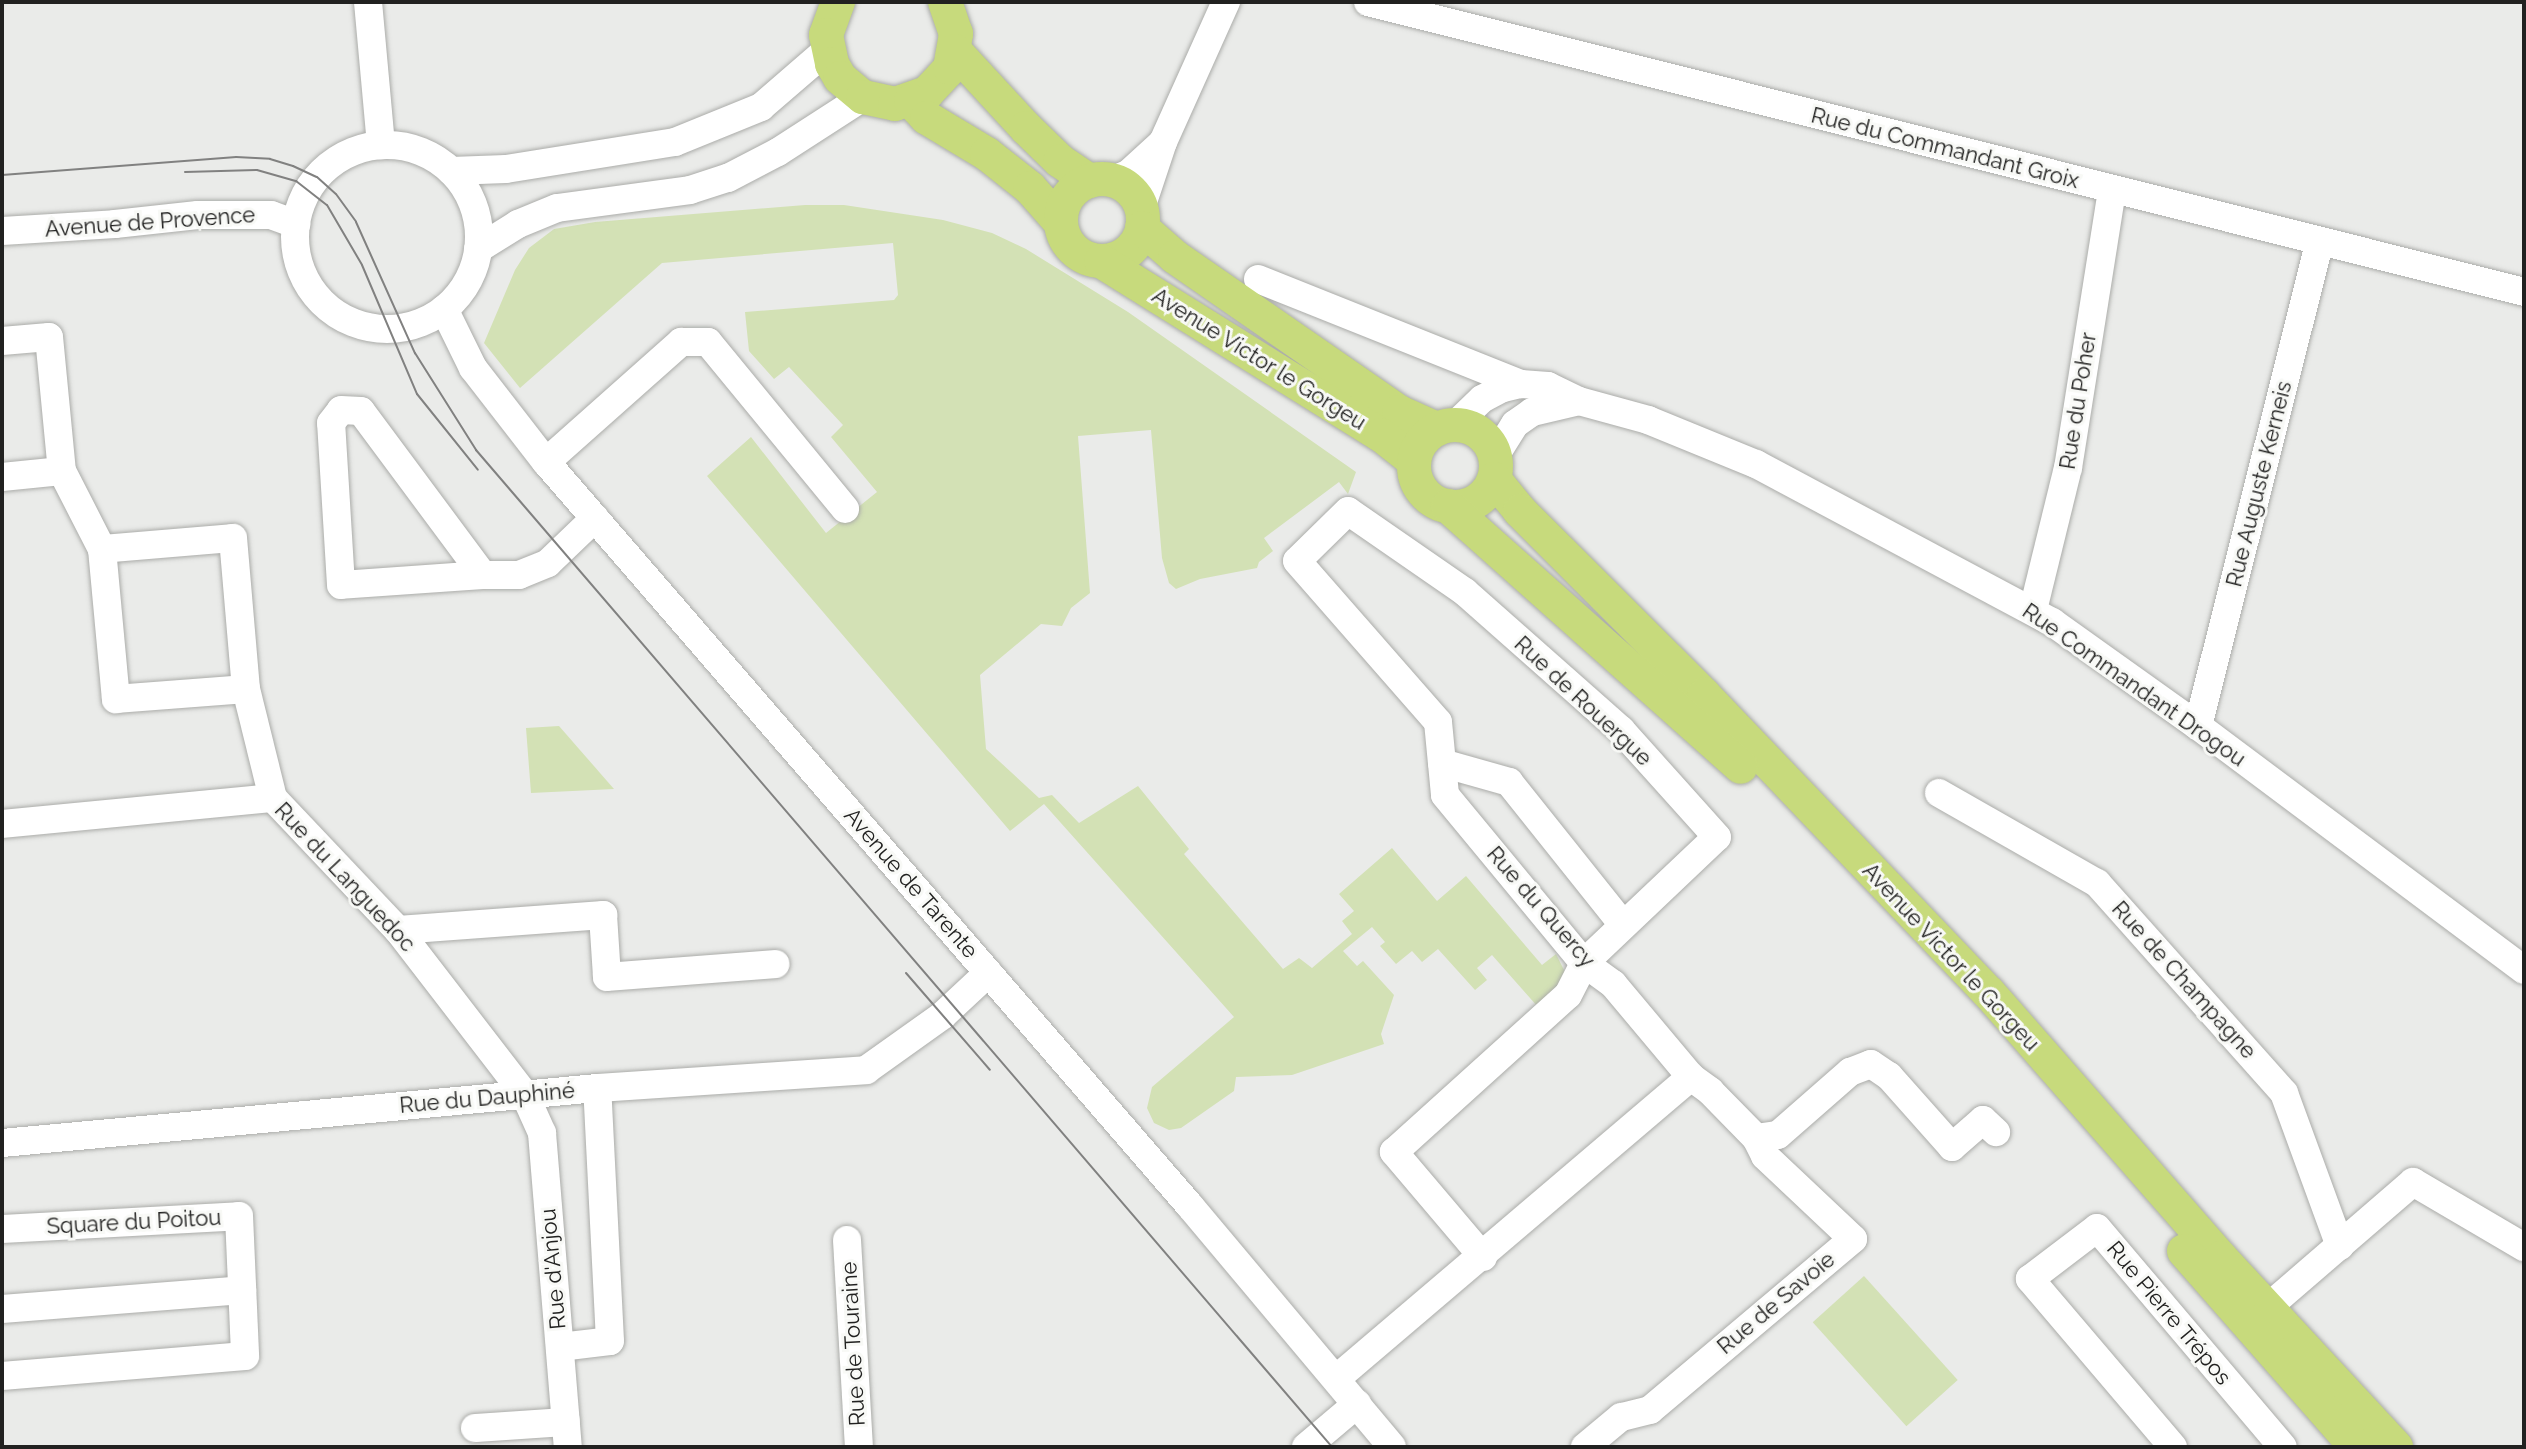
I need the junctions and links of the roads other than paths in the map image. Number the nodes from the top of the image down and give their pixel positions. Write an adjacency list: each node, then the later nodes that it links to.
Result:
1 (368, 2): 11 (street)
2 (945, 2): 7 (main road)
3 (1226, 2): 10 (street)
4 (1368, 2): 14 (street, Rue du Commandant Groix)
5 (835, 4): 6 (main road)
6 (827, 50): 8 (main road); 12 (street)
7 (955, 51): 9 (main road); 13 (main road)
8 (863, 97): 9 (main road); 20 (street)
9 (911, 101): 16 (main road)
10 (1163, 142): 13 (street); 15 (street)
11 (381, 145): 12 (street); 17 (street)
12 (451, 171): 20 (street)
13 (1102, 181): 15 (main road); 16 (main road)
14 (2112, 191): 19 (street, Rue du Commandant Groix); 42 (street, Rue du Poher)
15 (1142, 218): 21 (main road); 30 (main road, Avenue Victor le Gorgeu)
16 (1060, 222): 21 (main road)
17 (296, 224): 18 (street, Avenue de Provence); 25 (street)
18 (2, 231)
19 (2320, 242): 23 (street, Rue du Commandant Groix); 44 (street, Rue Auguste Kerneis)
20 (478, 249): 24 (street)
21 (1101, 261): 31 (main road, Avenue Victor le Gorgeu)
22 (1258, 279): 28 (street, Rue Commandant Drogou)
23 (2524, 292)
24 (444, 309): 25 (street); 26 (street, Avenue de Tarente)
25 (418, 324): 26 (street)
26 (458, 338): 32 (street, Avenue de Tarente)
27 (2, 341): 34 (street)
28 (1521, 384): 29 (street, Rue Commandant Drogou); 30 (street)
29 (1579, 401): 33 (street, Rue Commandant Drogou); 42 (street, Rue Commandant Drogou)
30 (1446, 427): 31 (main road); 33 (main road)
31 (1414, 461): 36 (main road)
32 (546, 462): 37 (street); 38 (street, Avenue de Tarente)
33 (1495, 467): 36 (main road); 67 (main road, Avenue Victor le Gorgeu)
34 (62, 471): 35 (street); 39 (street)
35 (2, 477)
36 (1448, 506): 81 (main road, Avenue Victor le Gorgeu)
37 (845, 509)
38 (595, 518): 41 (street); 54 (street, Avenue de Tarente)
39 (102, 549): 43 (street); 43 (street)
40 (1297, 561): 45 (street, Rue du Quercy); 49 (street, Rue de Rouergue)
41 (483, 575): 41 (street)
42 (2033, 610): 44 (street, Rue Commandant Drogou)
43 (246, 689): 47 (street)
44 (2198, 726): 53 (street, Rue Commandant Drogou)
45 (1442, 763): 49 (street); 51 (street, Rue du Quercy)
46 (1939, 793): 63 (street, Rue de Champagne)
47 (273, 798): 48 (street, Rue du Languedoc); 50 (street, Rue du Languedoc)
48 (2, 824)
49 (1623, 925): 51 (street, Rue de Rouergue)
50 (398, 930): 52 (street); 57 (street, Rue du Languedoc)
51 (1584, 963): 55 (street, Rue du Quercy); 65 (street)
52 (775, 964)
53 (2524, 970)
54 (988, 973): 56 (street, Rue du Dauphiné); 71 (street, Avenue de Tarente)
55 (1691, 1077): 59 (street, Rue de Savoie); 65 (street)
56 (597, 1088): 57 (street, Rue du Dauphiné); 69 (street)
57 (525, 1095): 60 (street, Rue du Dauphiné); 69 (street, Rue d'Anjou)
58 (1996, 1132): 59 (street)
59 (1756, 1138): 78 (street, Rue de Savoie)
60 (2, 1143)
61 (2, 1229): 66 (street, Square du Poitou)
62 (847, 1240): 76 (street, Rue de Touraine)
63 (2340, 1246): 64 (street); 67 (street)
64 (2524, 1247)
65 (1483, 1257): 71 (street)
66 (242, 1290): 68 (street); 70 (street, Square du Poitou)
67 (2267, 1308): 82 (main road, Avenue Victor le Gorgeu)
68 (2, 1309)
69 (560, 1347): 74 (street, Rue d'Anjou)
70 (2, 1376)
71 (1337, 1378): 72 (street, Avenue de Tarente)
72 (1357, 1404): 75 (street); 77 (street, Avenue de Tarente)
73 (475, 1428): 74 (street)
74 (567, 1434)
75 (1310, 1444)
76 (859, 1447)
77 (1392, 1447)
78 (1585, 1447)
79 (2173, 1447): 80 (street, Rue Pierre Trépos)
80 (2283, 1447)
81 (2356, 1447)
82 (2396, 1447)

